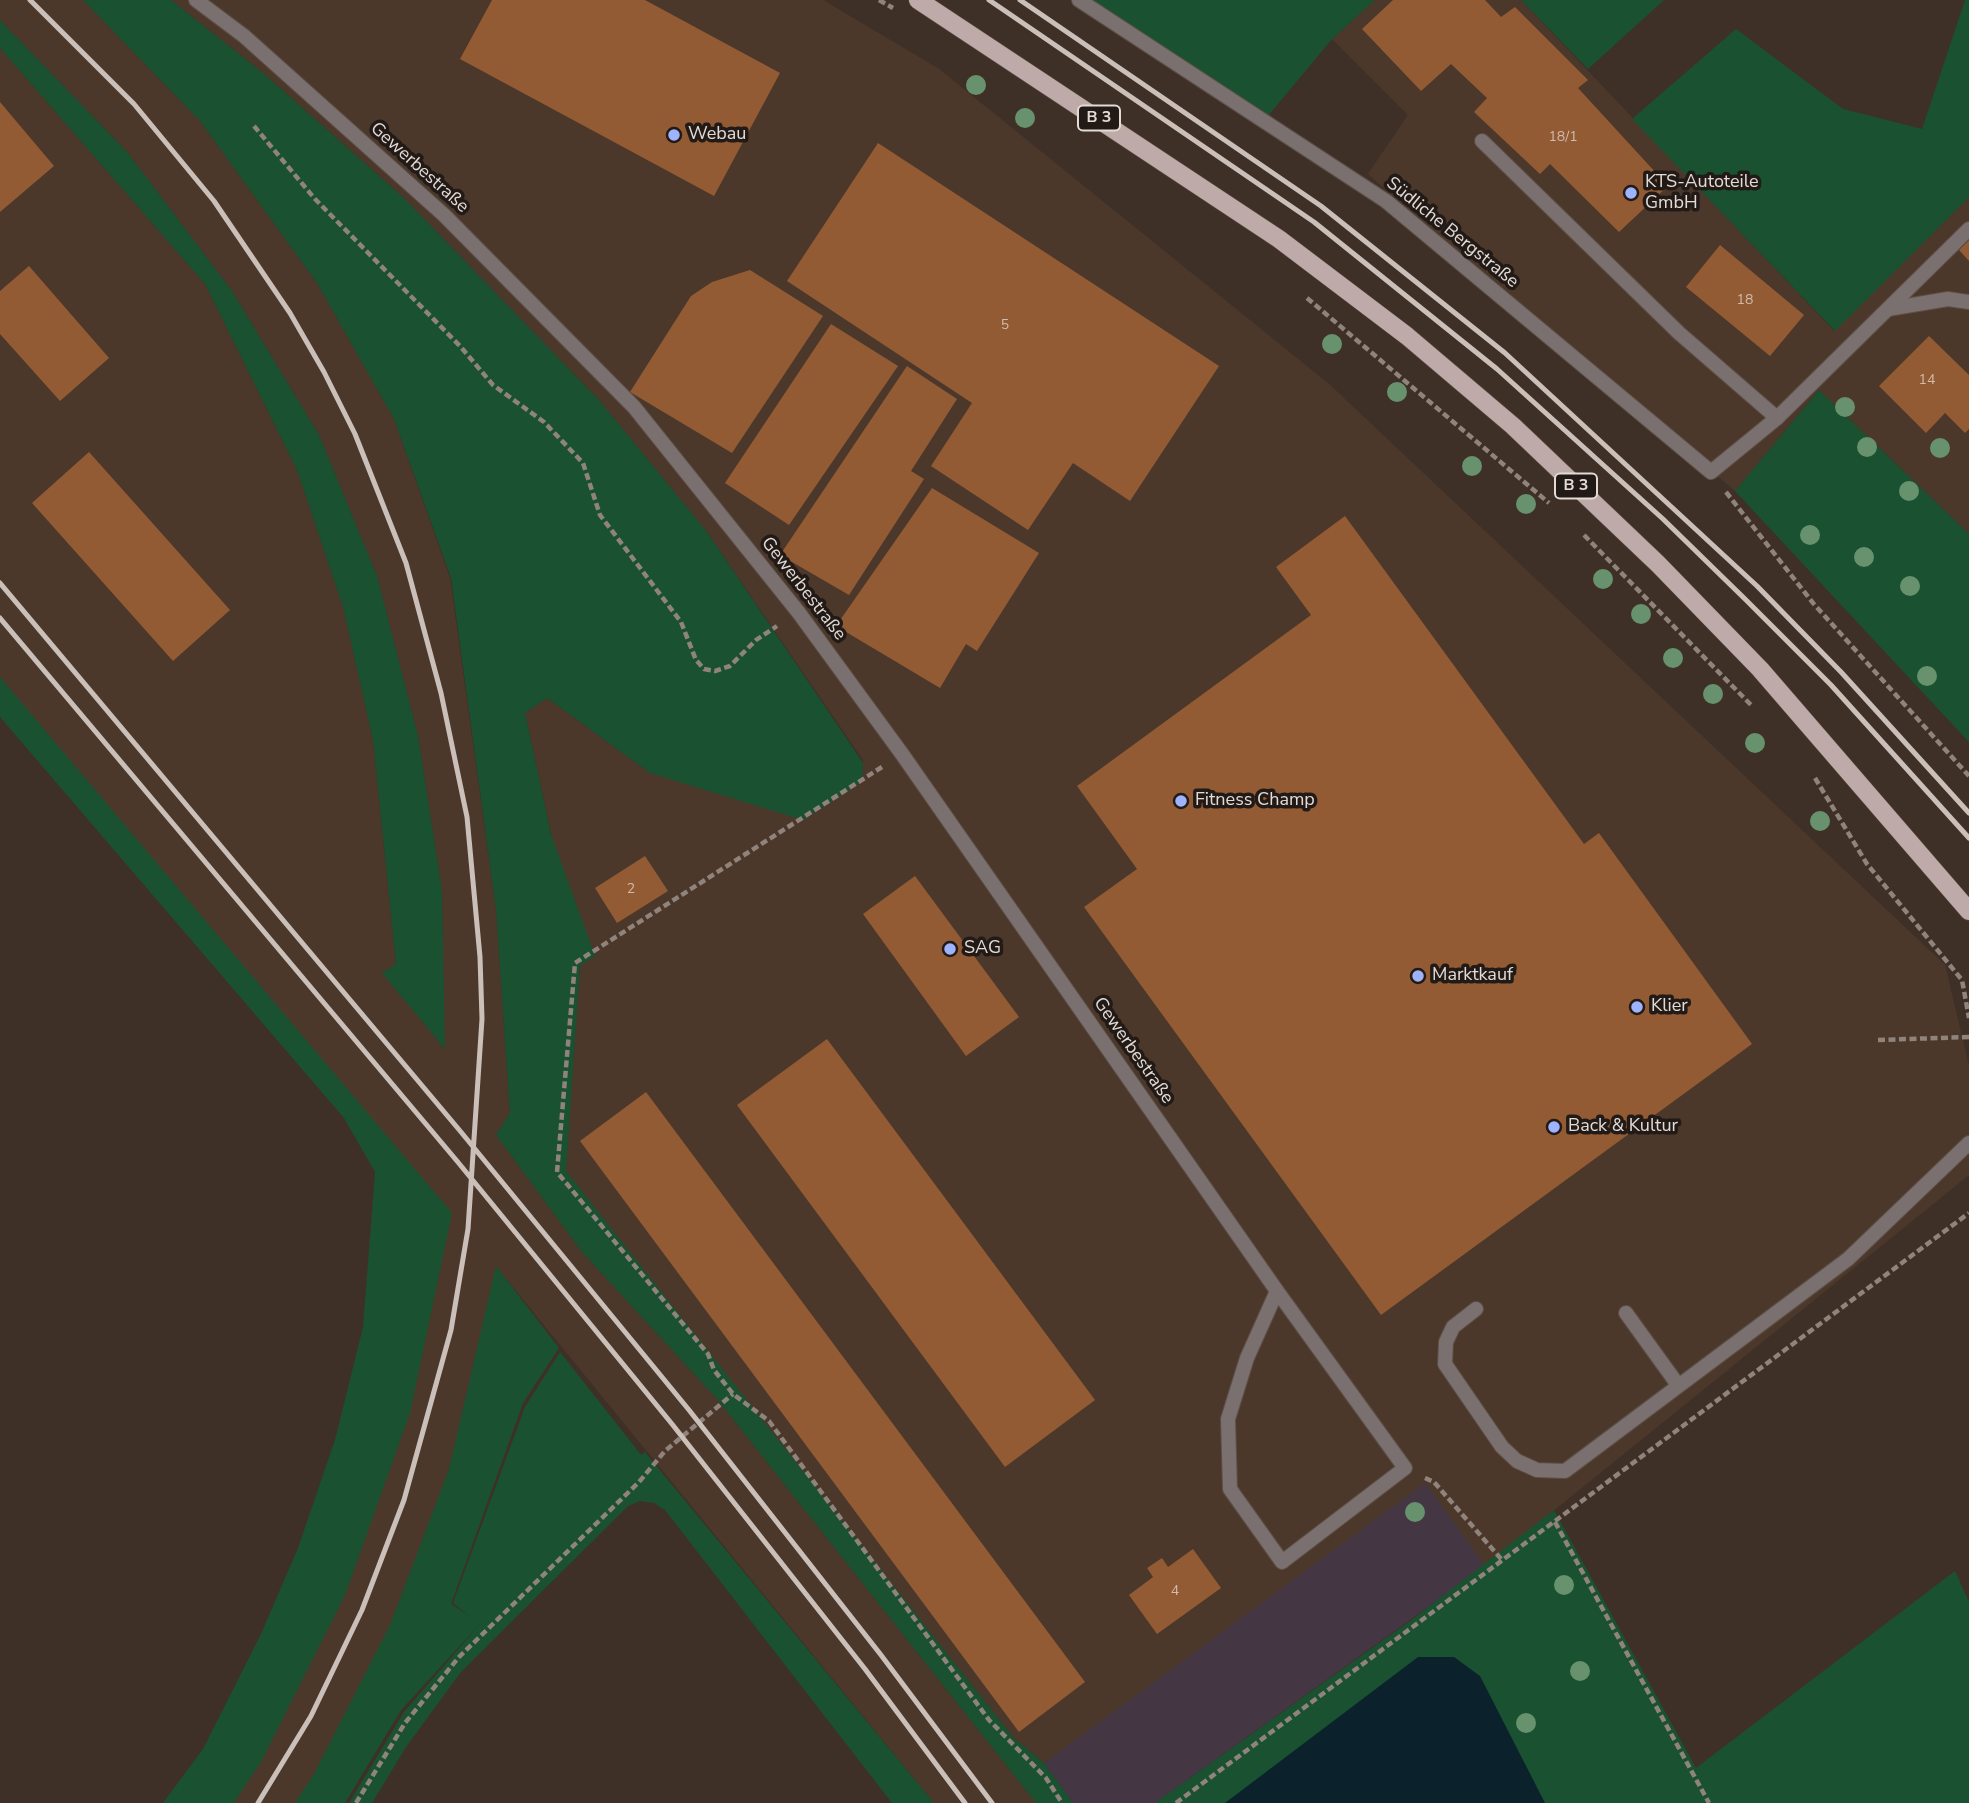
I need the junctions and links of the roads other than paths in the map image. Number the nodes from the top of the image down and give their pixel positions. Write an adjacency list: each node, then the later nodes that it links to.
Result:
1 (196, 0): 11 (street, Gewerbestraße)
2 (918, 0): 9 (main road, B 3)
3 (1080, 0): 8 (street, Südliche Bergstraße)
4 (1482, 141): 8 (street)
5 (1969, 229): 7 (street)
6 (1969, 302): 7 (street)
7 (1888, 309): 8 (street)
8 (1777, 418)
9 (1969, 911)
10 (1969, 1143): 14 (street)
11 (1277, 1290): 11 (street, Gewerbestraße)
12 (1476, 1309): 14 (street)
13 (1626, 1313): 14 (street)
14 (1678, 1385)

